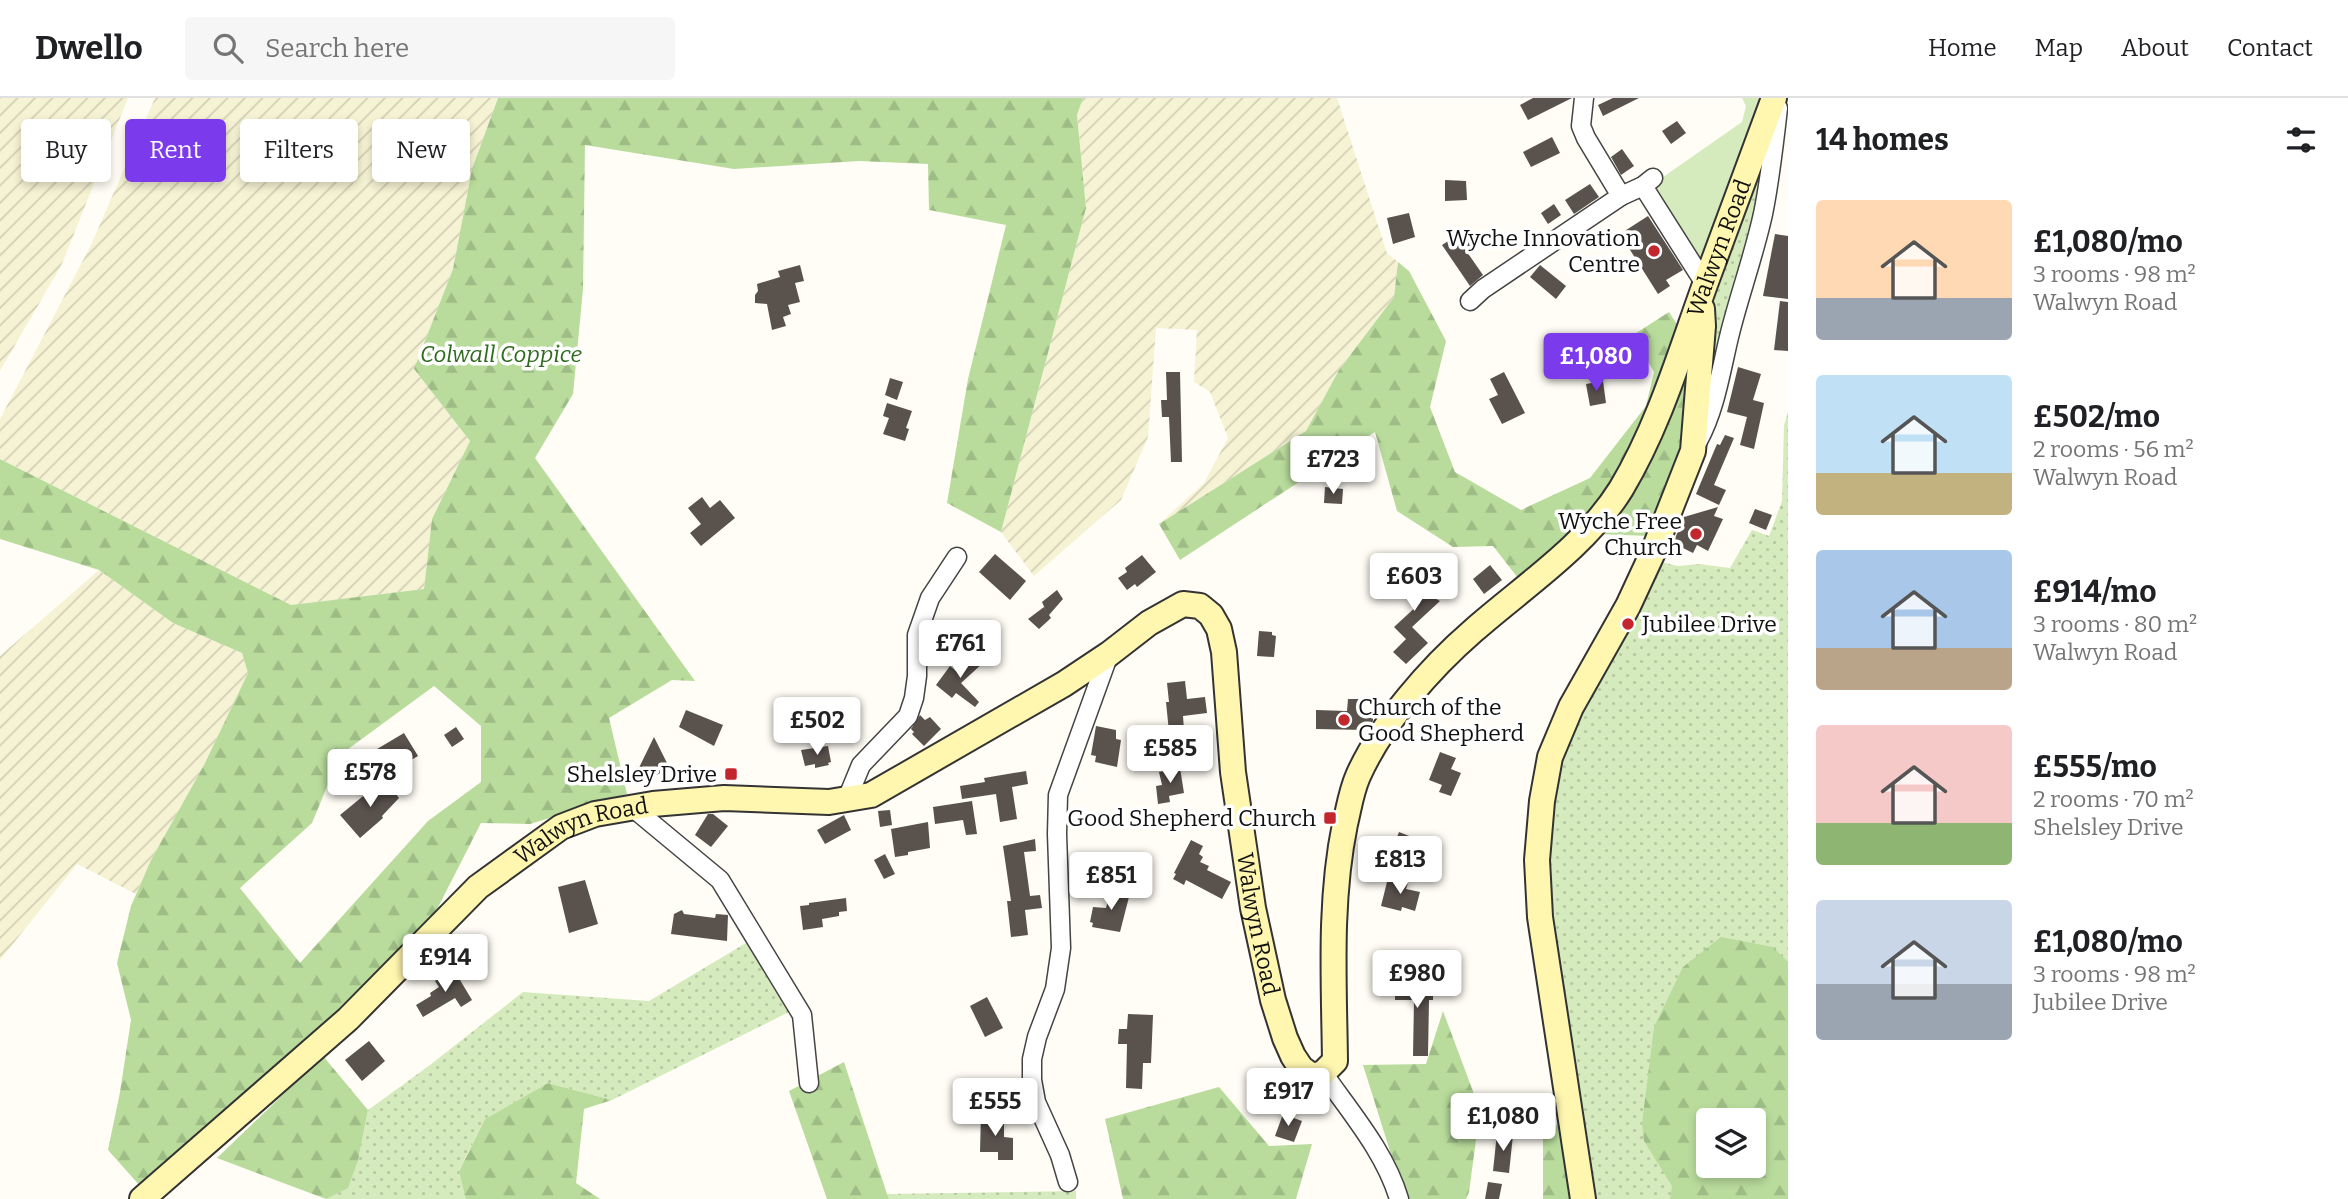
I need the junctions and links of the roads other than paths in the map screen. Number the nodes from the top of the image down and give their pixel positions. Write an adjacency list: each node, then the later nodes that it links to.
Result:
1 (1584, 98): 4 (street)
2 (1774, 98): 5 (main road, Walwyn Road)
3 (1780, 98): 7 (street)
4 (1621, 196): 5 (street); 6 (street)
5 (1703, 290): 7 (main road); 12 (main road, Walwyn Road)
6 (1470, 301)
7 (1693, 451): 17 (main road)
8 (957, 557): 10 (street)
9 (1109, 654): 10 (main road, Walwyn Road); 12 (main road, Walwyn Road); 14 (street)
10 (847, 799): 11 (main road, Walwyn Road)
11 (632, 807): 13 (street); 15 (main road, Walwyn Road)
12 (1323, 1073): 16 (street)
13 (809, 1083)
14 (1068, 1182)
15 (142, 1199)
16 (1399, 1199)
17 (1583, 1199)

